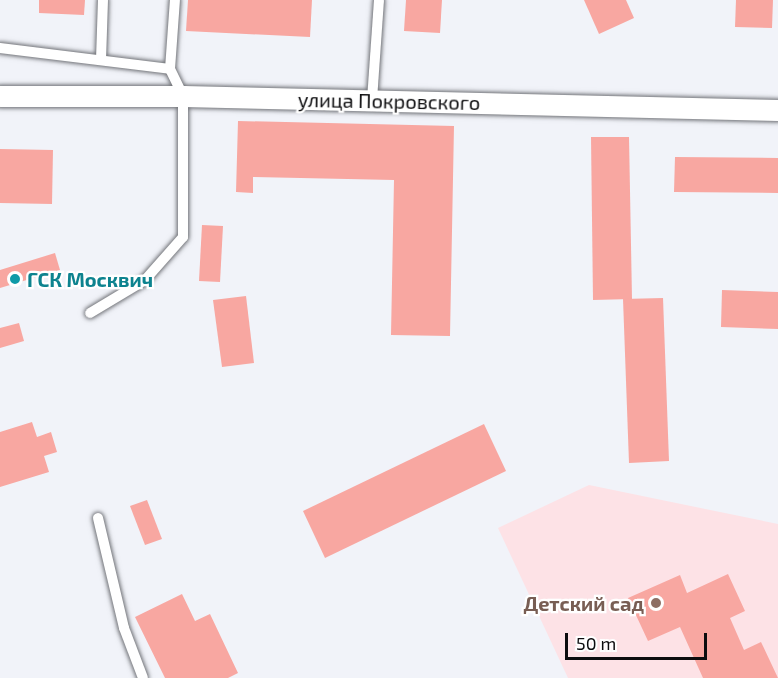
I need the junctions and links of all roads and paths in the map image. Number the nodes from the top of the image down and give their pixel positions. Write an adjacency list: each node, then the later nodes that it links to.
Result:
1 (103, 0): 5 (lane)
2 (174, 0): 6 (lane)
3 (379, 0): 9 (lane)
4 (0, 48): 5 (lane)
5 (101, 60): 6 (lane)
6 (170, 69): 8 (lane)
7 (0, 96): 8 (street, улица Покровского)
8 (183, 96): 9 (street, улица Покровского); 11 (lane)
9 (372, 100): 10 (street, улица Покровского)
10 (778, 110)
11 (90, 313)
12 (99, 518): 13 (lane)
13 (143, 678)

